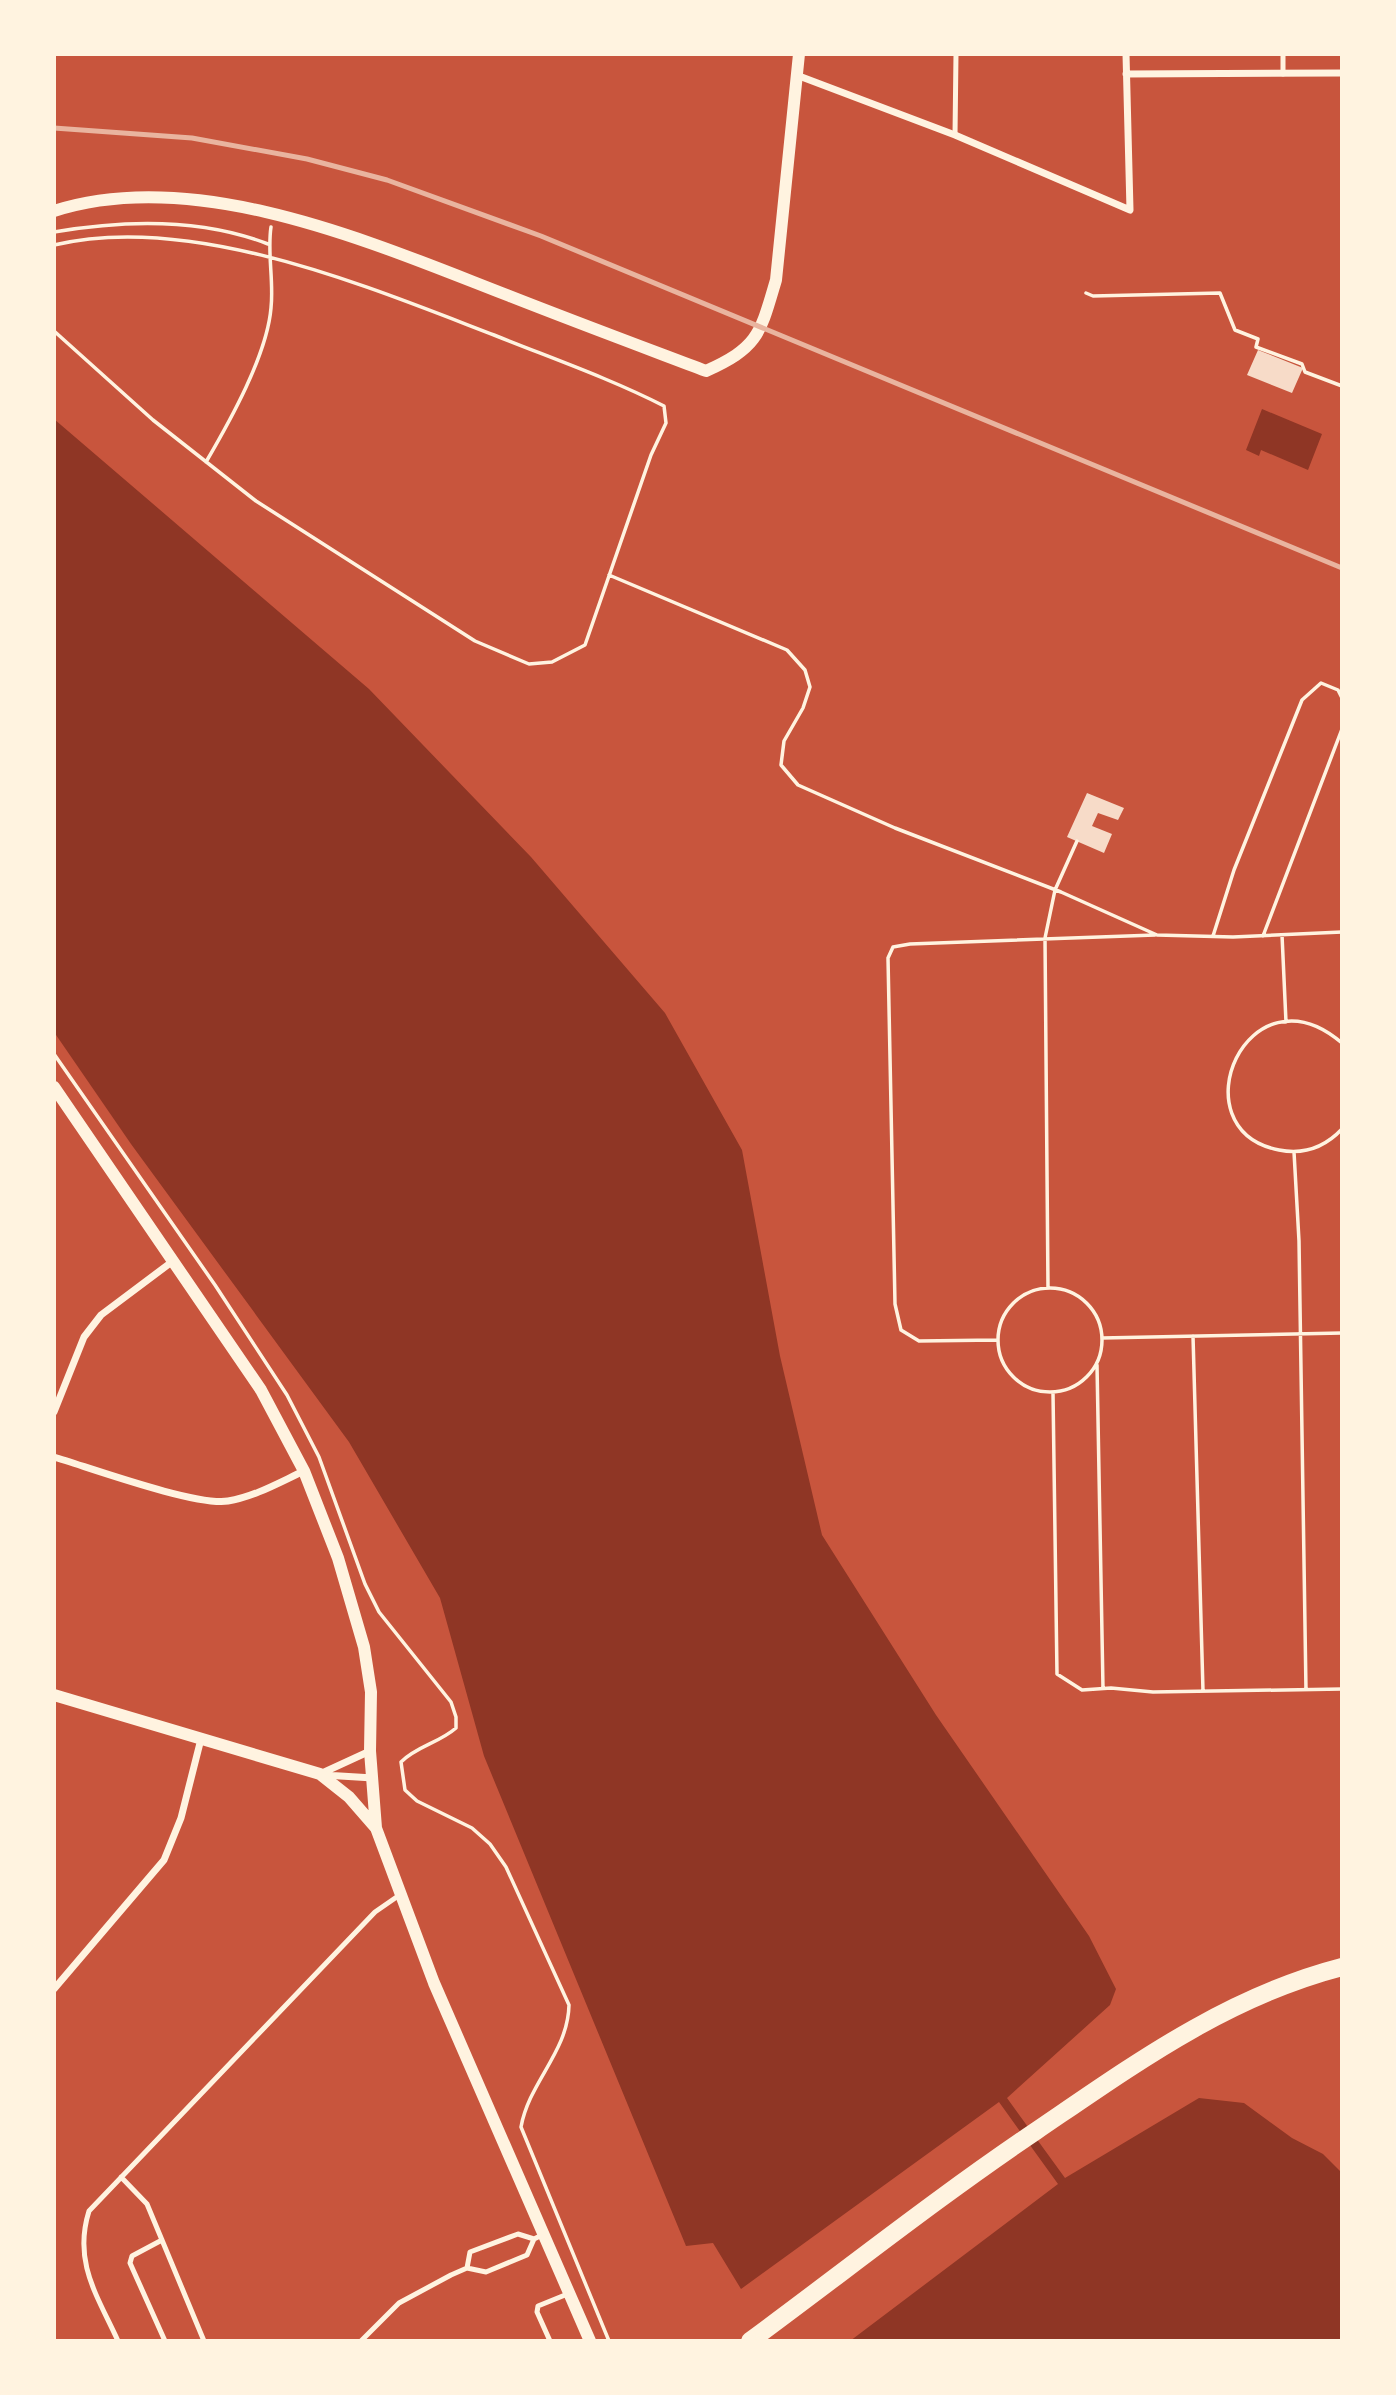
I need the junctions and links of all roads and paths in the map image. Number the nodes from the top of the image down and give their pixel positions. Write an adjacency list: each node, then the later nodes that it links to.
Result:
1 (799, 54): 8 (street)
2 (956, 54): 9 (lane)
3 (1126, 54): 6 (street)
4 (1283, 54): 7 (lane)
5 (1342, 73): 7 (street)
6 (1126, 74): 7 (street); 9 (street)
7 (1283, 74)
8 (799, 76): 9 (street); 11 (street)
9 (955, 135)
10 (54, 211): 11 (street)
11 (274, 215): 13 (path)
12 (54, 232): 13 (path)
13 (268, 244): 15 (path)
14 (54, 246): 15 (path)
15 (272, 258): 19 (path); 20 (path)
16 (1086, 293): 18 (path)
17 (54, 331): 19 (path)
18 (1342, 386)
19 (206, 462): 20 (path)
20 (609, 575): 24 (path)
21 (1342, 698): 29 (path)
22 (1342, 729): 28 (path)
23 (1077, 841): 24 (path)
24 (1055, 890): 26 (path); 30 (path)
25 (1342, 932): 27 (path)
26 (1157, 935): 29 (path); 30 (path)
27 (1282, 935): 28 (path); 31 (path)
28 (1263, 936): 29 (path)
29 (1212, 937)
30 (1045, 938): 37 (path); 42 (path)
31 (1286, 1021): 32 (path); 35 (path)
32 (1342, 1043)
33 (54, 1087): 36 (street)
34 (1342, 1129): 35 (path)
35 (1294, 1152): 39 (path)
36 (173, 1261): 45 (street); 47 (street)
37 (1048, 1287): 41 (path); 42 (path)
38 (1342, 1333): 39 (path)
39 (1299, 1334): 40 (path); 50 (path)
40 (1192, 1336): 41 (path); 51 (path)
41 (1102, 1338): 43 (path)
42 (997, 1340): 44 (path)
43 (1097, 1364): 44 (path); 48 (path)
44 (1053, 1393): 48 (path)
45 (54, 1412)
46 (54, 1457): 47 (street)
47 (304, 1471): 54 (street)
48 (1103, 1688): 51 (path)
49 (1342, 1689): 50 (path)
50 (1306, 1690): 51 (path)
51 (1203, 1691)
52 (54, 1695): 53 (street)
53 (201, 1740): 55 (street); 60 (street)
54 (370, 1751): 55 (street); 56 (street)
55 (320, 1774): 56 (street); 57 (street)
56 (373, 1778): 57 (street)
57 (376, 1828): 58 (street)
58 (401, 1894): 61 (lane); 62 (street)
59 (1342, 1967): 72 (highway)
60 (54, 1989)
61 (121, 2177): 63 (lane); 66 (lane)
62 (538, 2237): 64 (lane); 64 (lane); 65 (street)
63 (162, 2240): 67 (lane); 68 (lane)
64 (467, 2268): 69 (lane)
65 (570, 2293): 70 (lane); 71 (street)
66 (118, 2341)
67 (164, 2341)
68 (204, 2341)
69 (361, 2341)
70 (550, 2341)
71 (590, 2341)
72 (750, 2341)

